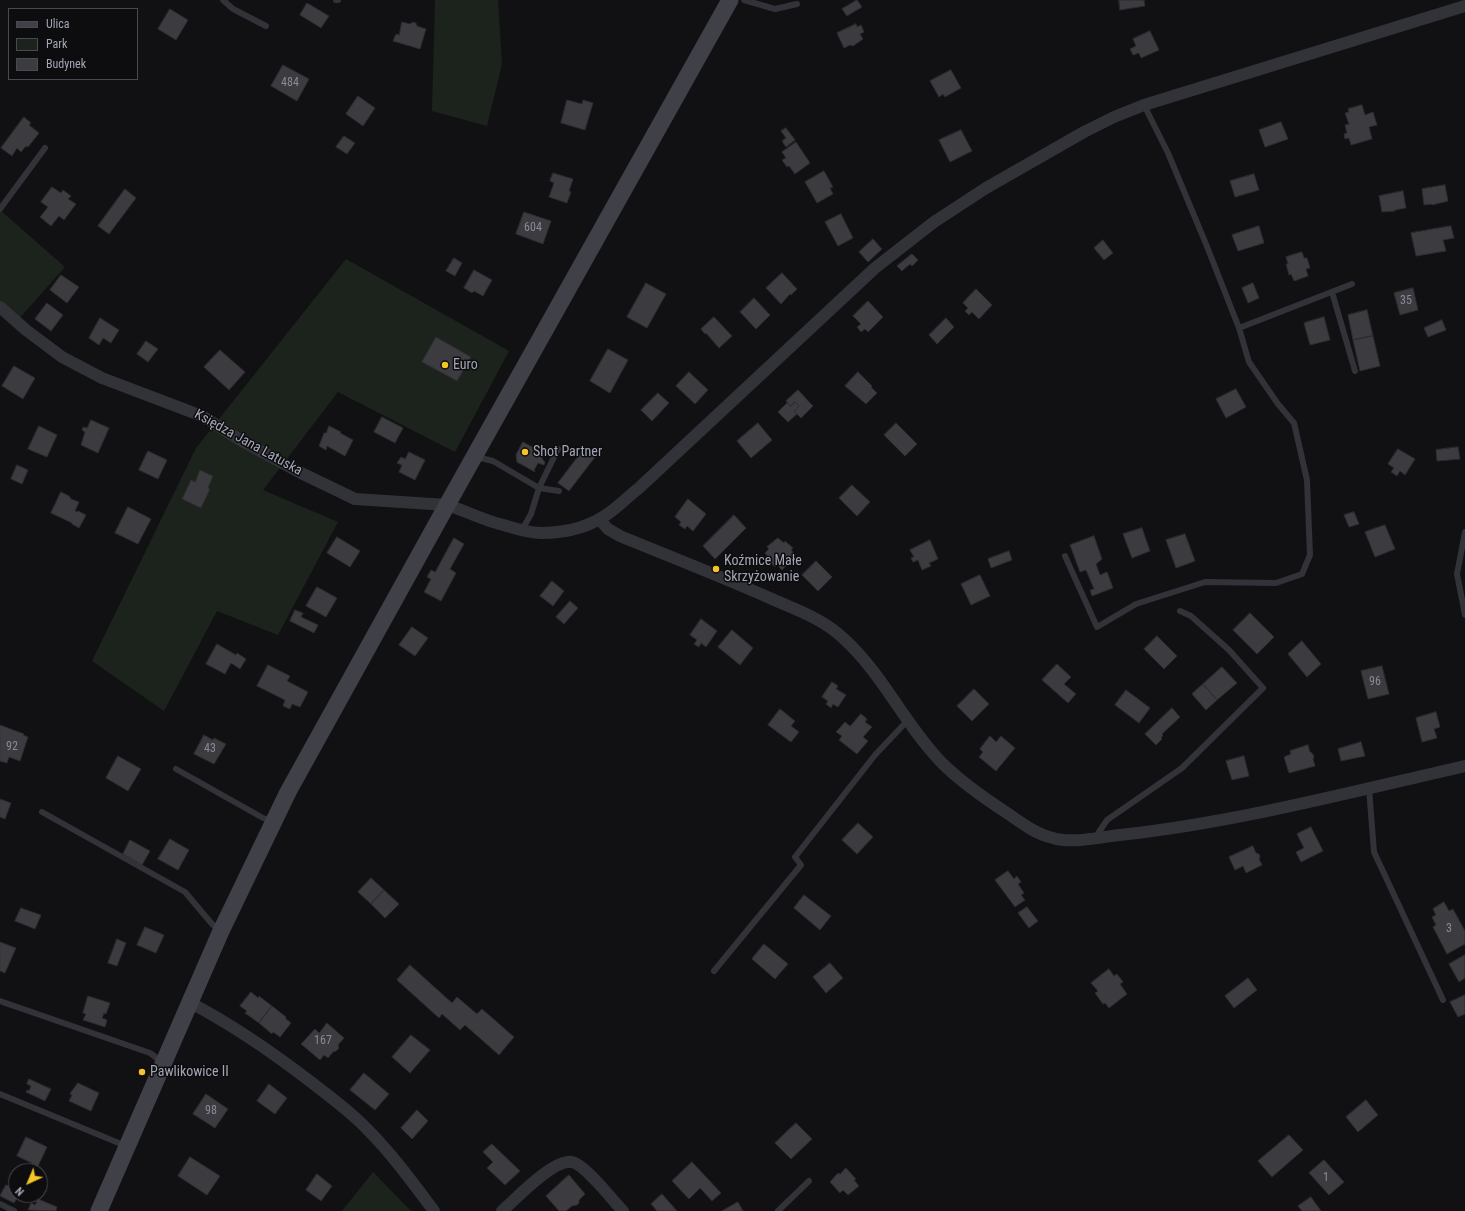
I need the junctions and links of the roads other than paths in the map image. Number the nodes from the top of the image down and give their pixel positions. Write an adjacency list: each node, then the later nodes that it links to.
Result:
1 (223, 0): 6 (lane)
2 (730, 0): 16 (main road)
3 (744, 0): 4 (lane)
4 (797, 4)
5 (1465, 6): 7 (street, Księdza Jana Latuska)
6 (266, 26)
7 (1144, 105): 13 (lane); 20 (street, Księdza Jana Latuska)
8 (45, 148): 9 (lane)
9 (0, 209)
10 (1352, 284): 11 (lane)
11 (1332, 292): 13 (lane); 14 (lane)
12 (0, 307): 19 (street, Księdza Jana Latuska)
13 (1239, 328): 23 (lane)
14 (1355, 371)
15 (558, 449): 17 (lane)
16 (474, 457): 17 (lane); 19 (main road)
17 (539, 488): 18 (lane); 21 (lane)
18 (559, 490)
19 (446, 505): 21 (street, Księdza Jana Latuska); 31 (main road)
20 (599, 519): 21 (street, Księdza Jana Latuska); 26 (street)
21 (522, 530)
22 (1465, 532): 25 (lane)
23 (1065, 556)
24 (1180, 611): 32 (lane)
25 (1465, 615)
26 (908, 720): 32 (street); 34 (lane)
27 (1465, 766): 29 (street)
28 (176, 769): 31 (lane)
29 (1369, 788): 32 (street); 35 (lane)
30 (42, 812): 33 (lane)
31 (273, 821): 33 (main road)
32 (1095, 838)
33 (221, 931): 37 (main road)
34 (714, 971)
35 (1443, 1000)
36 (0, 1001): 38 (lane)
37 (189, 1002): 38 (main road); 45 (street)
38 (164, 1063): 40 (main road)
39 (0, 1094): 40 (lane)
40 (128, 1146): 44 (main road)
41 (809, 1181): 48 (lane)
42 (0, 1204): 43 (lane)
43 (14, 1211)
44 (99, 1211)
45 (434, 1211)
46 (502, 1211): 47 (street)
47 (622, 1211)
48 (778, 1211)

